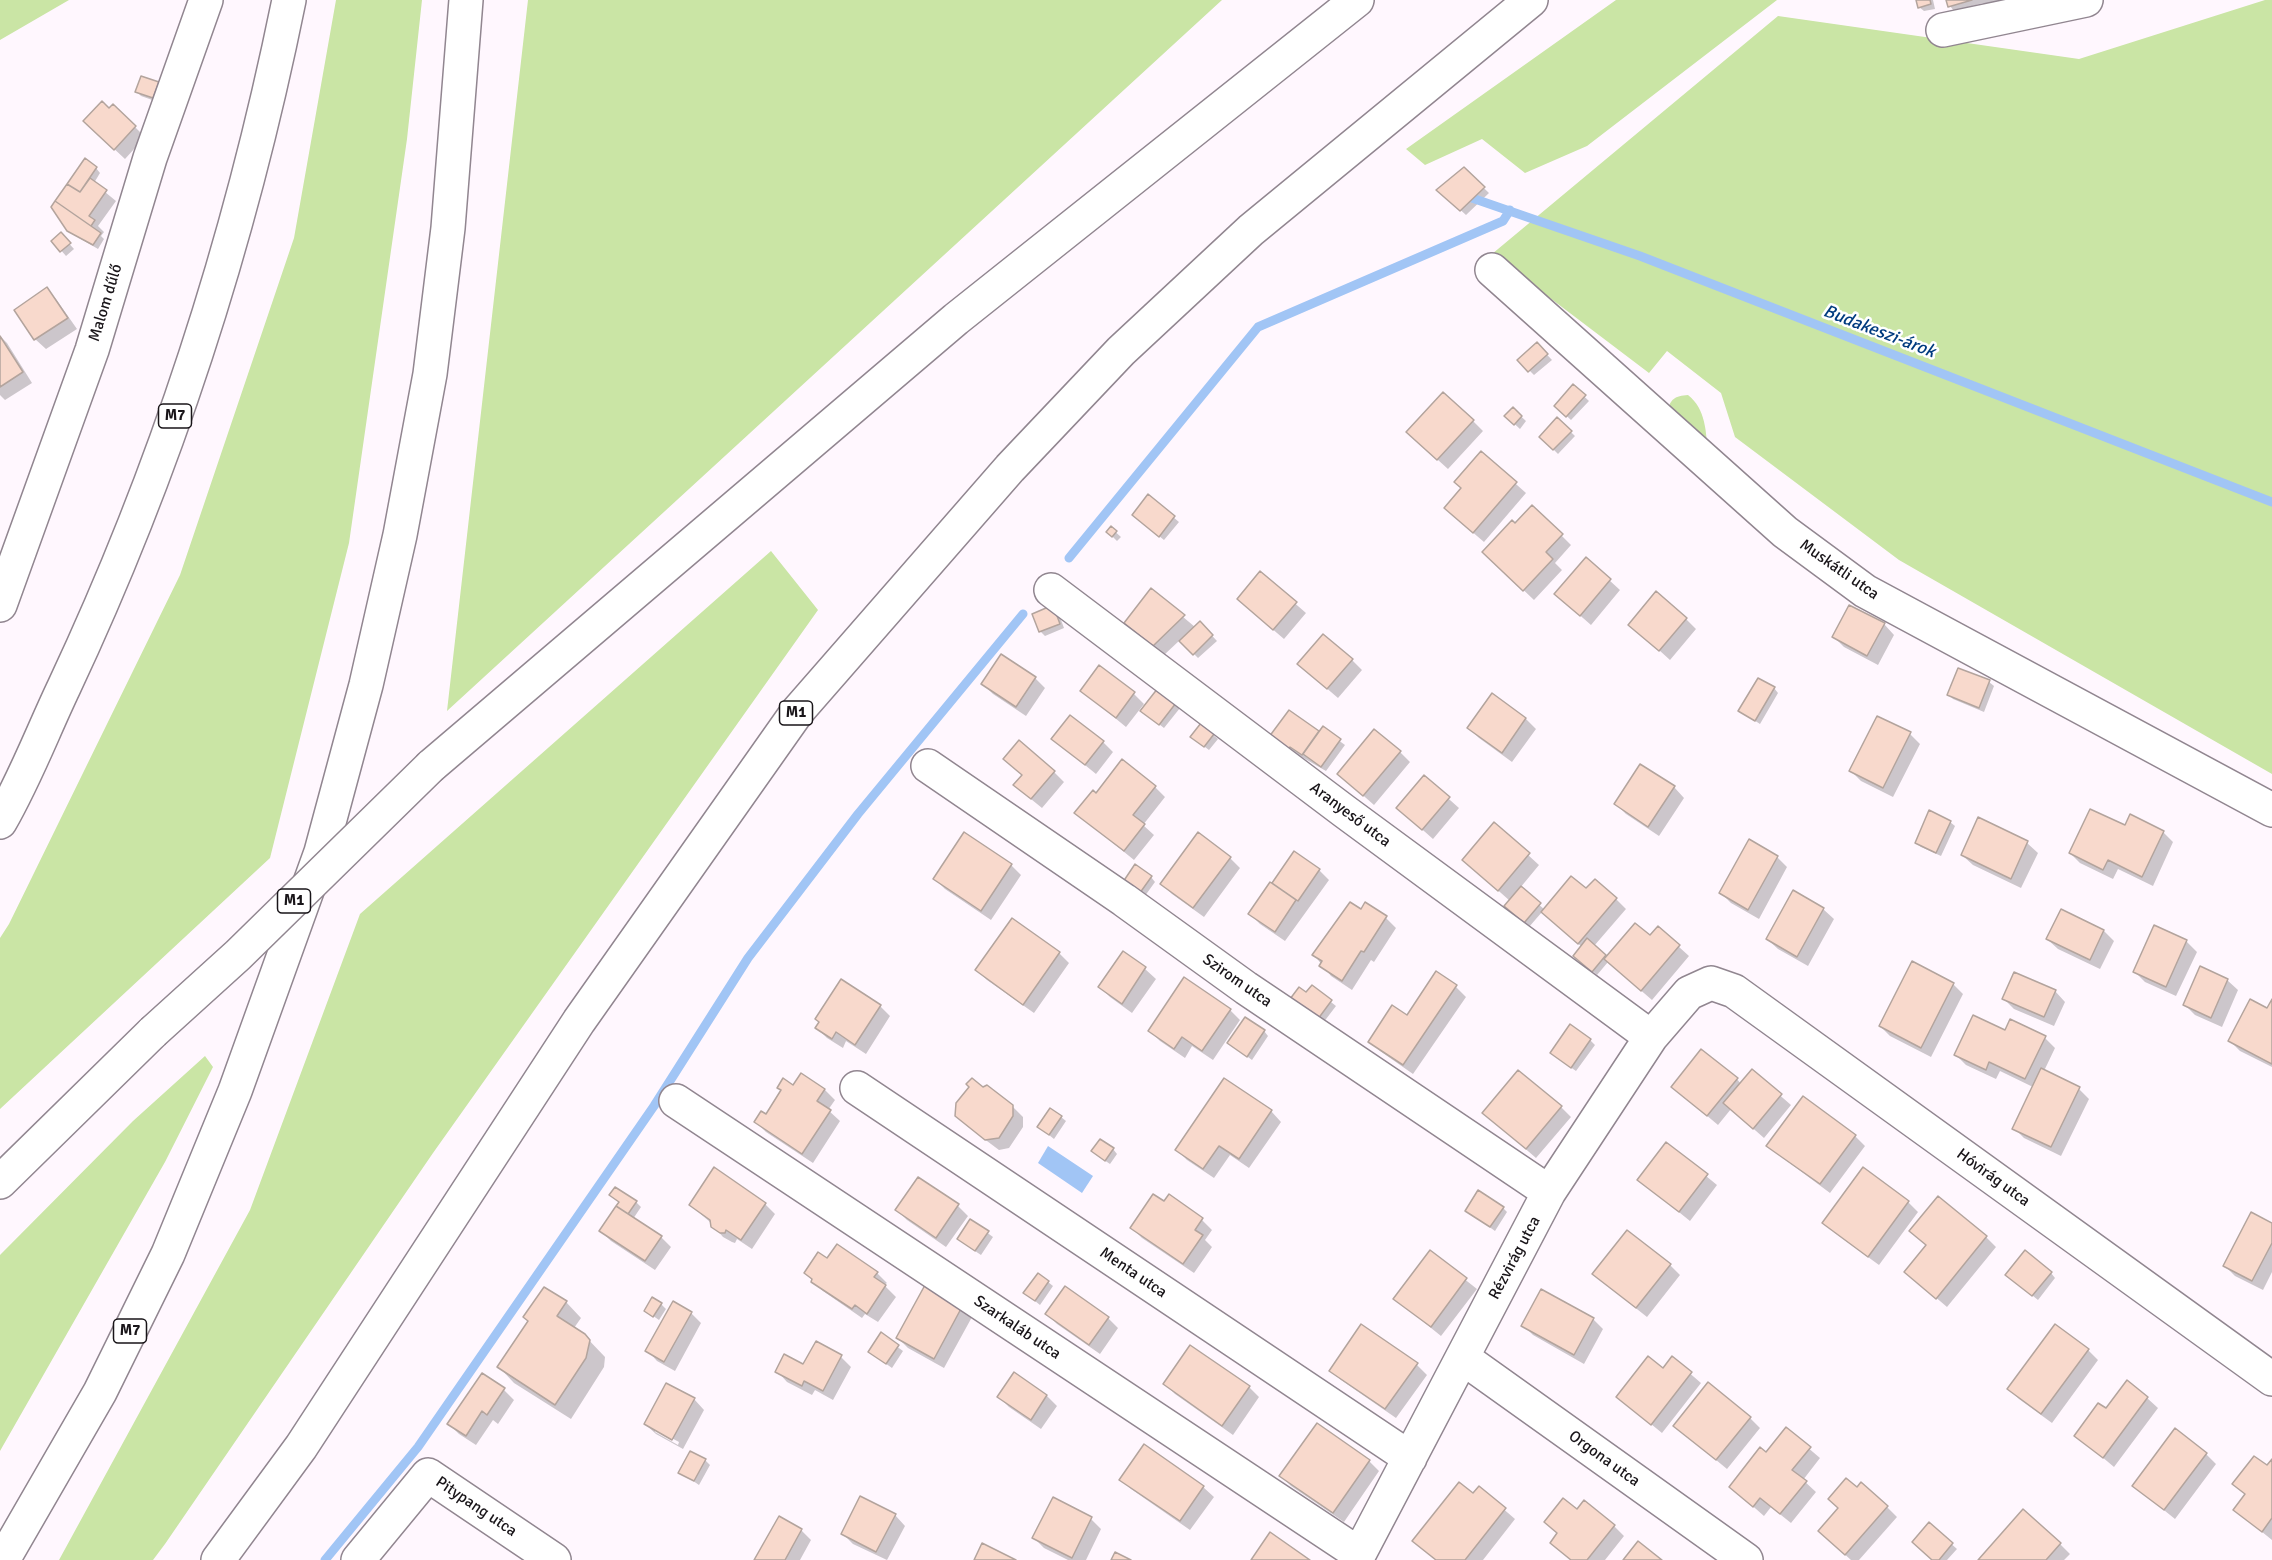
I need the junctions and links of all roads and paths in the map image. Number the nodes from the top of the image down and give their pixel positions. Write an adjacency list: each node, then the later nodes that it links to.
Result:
1 (206, 0): 10 (main road, Malom dűlő)
2 (289, 0): 13 (main road, M7)
3 (466, 0): 24 (main road, M7)
4 (1357, 0): 18 (main road, M1, bridge)
5 (1531, 0): 25 (main road, M1)
6 (2086, 0): 7 (main road)
7 (1943, 30)
8 (1492, 270): 12 (main road, Muskátli utca)
9 (1051, 590): 15 (main road, Aranyeső utca)
10 (0, 605)
11 (928, 766): 19 (main road, Szirom utca)
12 (2272, 810)
13 (0, 822)
14 (1711, 983): 15 (main road, Rézvirág utca); 21 (main road, Hóvirág utca)
15 (1651, 1037): 19 (main road, Rézvirág utca)
16 (857, 1088): 22 (main road, Menta utca)
17 (676, 1101): 23 (main road, Szarkaláb utca)
18 (0, 1182)
19 (1549, 1192): 20 (main road, Rézvirág utca)
20 (1463, 1358): 22 (main road, Rézvirág utca); 28 (main road, Orgona utca)
21 (2272, 1379)
22 (1410, 1458): 23 (main road, Rézvirág utca)
23 (1357, 1557)
24 (3, 1560)
25 (218, 1560)
26 (358, 1560): 27 (main road, Pitypang utca)
27 (554, 1560)
28 (1746, 1560)

